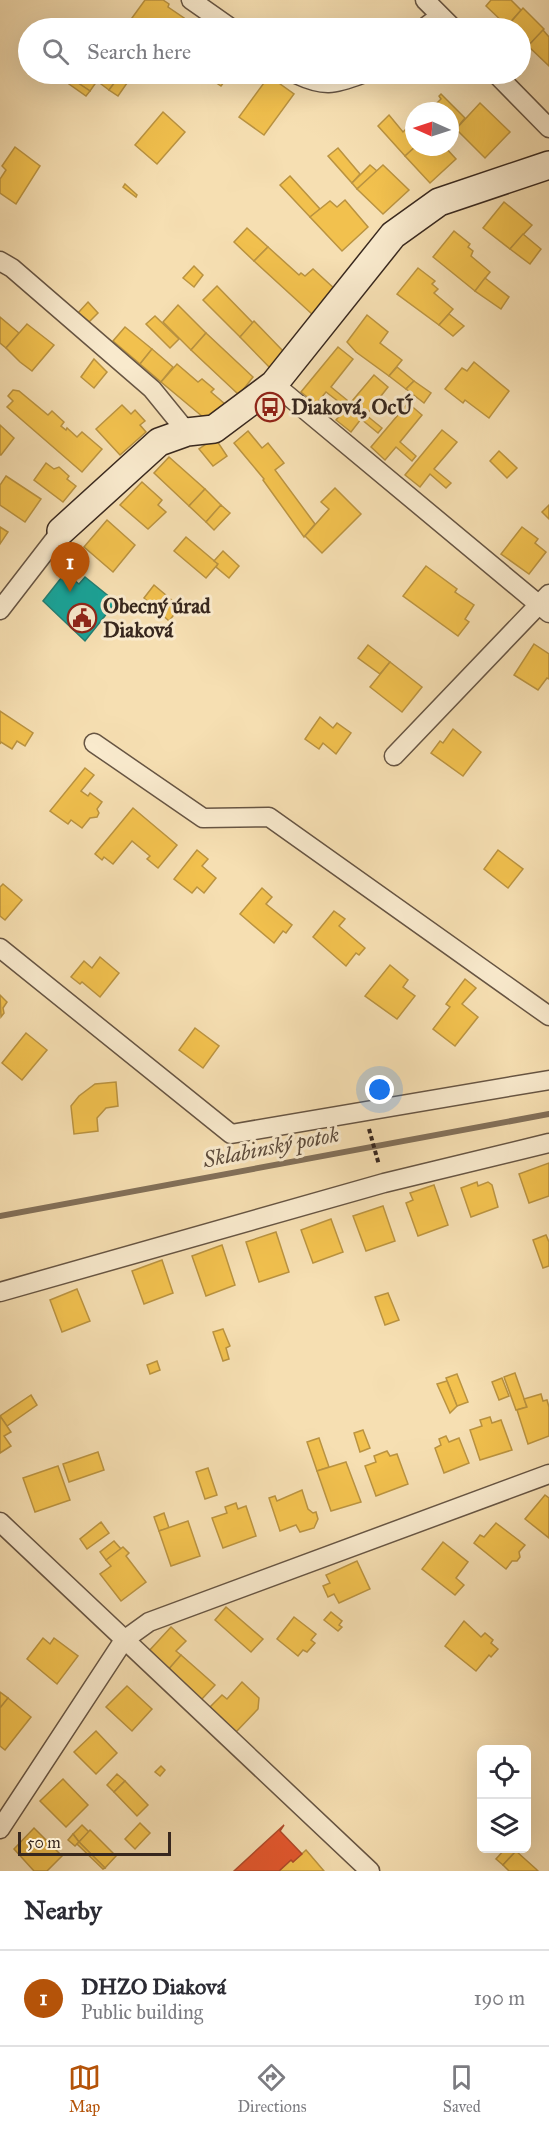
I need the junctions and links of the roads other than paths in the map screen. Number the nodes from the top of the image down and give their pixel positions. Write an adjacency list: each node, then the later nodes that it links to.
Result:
1 (191, 0): 3 (street)
2 (425, 0): 4 (street)
3 (217, 18)
4 (443, 18)
5 (506, 84): 6 (street)
6 (549, 128)
7 (549, 165): 9 (street)
8 (0, 261): 10 (street)
9 (274, 384): 10 (street); 12 (street)
10 (187, 432): 11 (street)
11 (61, 531): 13 (street)
12 (545, 604): 15 (street)
13 (0, 610)
14 (94, 743): 17 (street)
15 (394, 756)
16 (0, 948): 18 (street)
17 (549, 1016)
18 (549, 1080)
19 (549, 1143): 20 (street)
20 (0, 1292)
21 (549, 1474): 23 (street)
22 (0, 1522): 23 (street)
23 (124, 1640): 24 (street); 25 (street)
24 (0, 1829)
25 (370, 1871)

